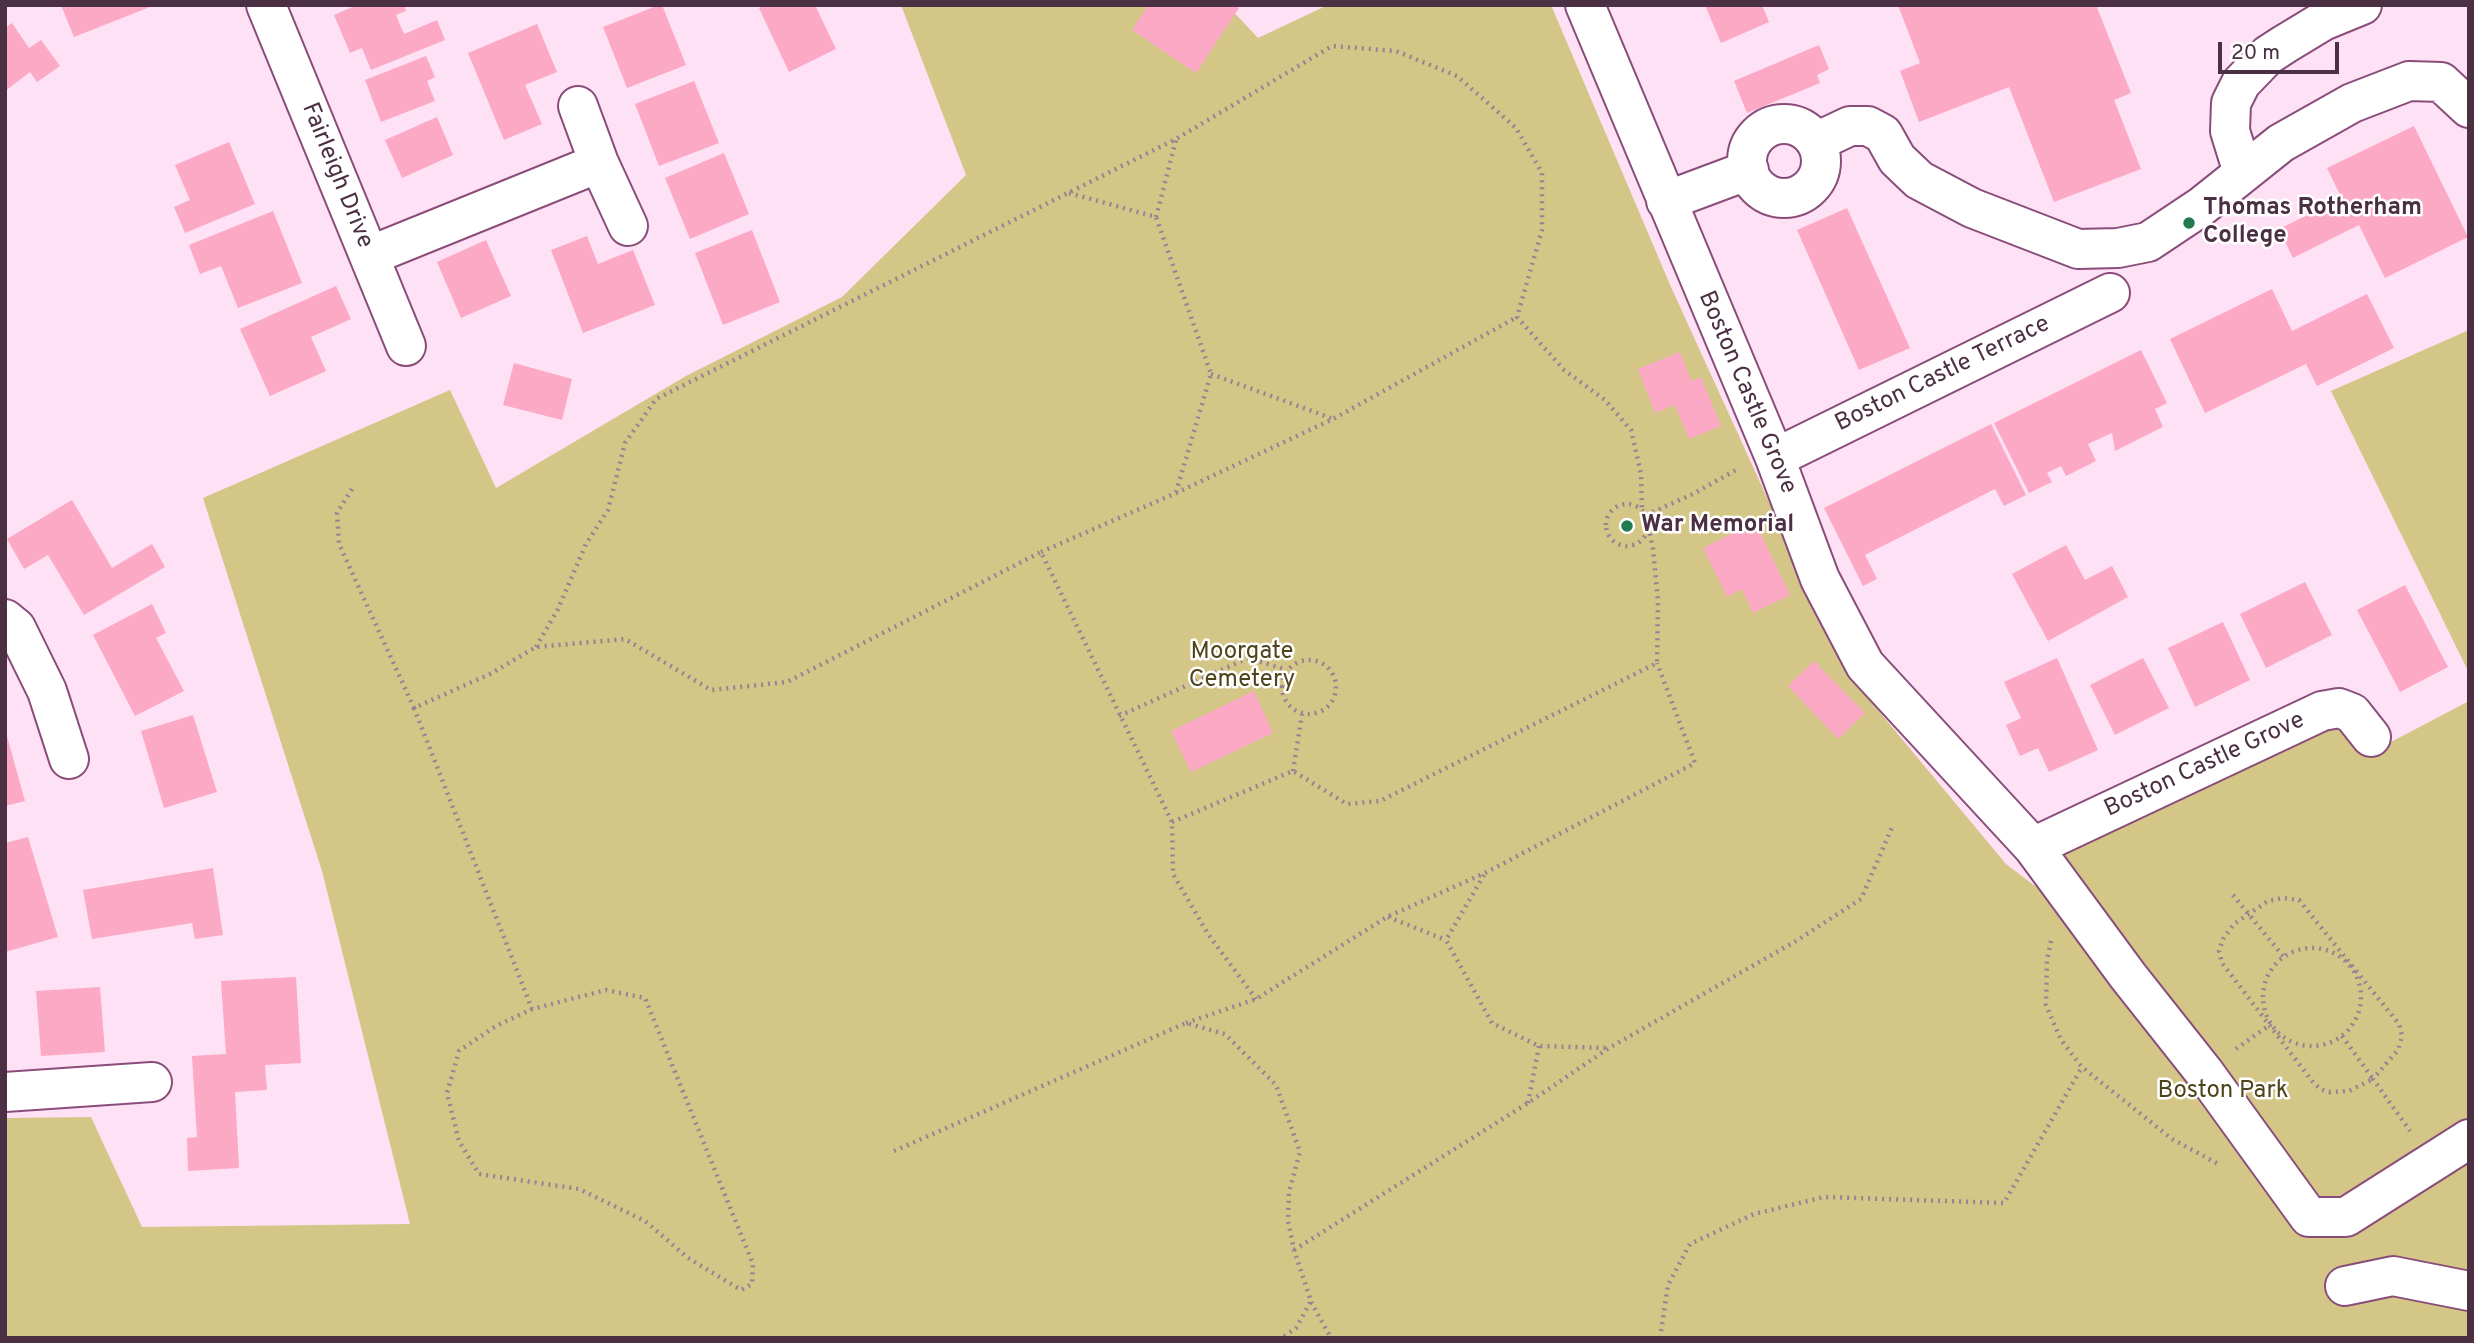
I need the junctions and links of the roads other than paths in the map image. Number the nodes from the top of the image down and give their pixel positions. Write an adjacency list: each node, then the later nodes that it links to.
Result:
1 (266, 5): 12 (street, Fairleigh Drive)
2 (1585, 5): 10 (street, Boston Castle Grove)
3 (2362, 5): 9 (street)
4 (578, 106): 7 (street)
5 (2469, 108): 9 (street)
6 (1816, 142): 8 (street); 8 (street); 9 (street)
7 (599, 163): 11 (street); 12 (street)
8 (1749, 170): 10 (street)
9 (2243, 173)
10 (1666, 201): 15 (street, Boston Castle Grove)
11 (628, 226)
12 (369, 256): 14 (street, Fairleigh Drive)
13 (2110, 293): 15 (street, Boston Castle Terrace)
14 (407, 346)
15 (1773, 454): 19 (street, Boston Castle Grove)
16 (5, 619): 18 (street)
17 (2371, 737): 19 (street, Boston Castle Grove)
18 (69, 759)
19 (2033, 848): 22 (street, Boston Castle Grove)
20 (152, 1082): 21 (street)
21 (5, 1093)
22 (2469, 1139)
23 (2345, 1286): 24 (street)
24 (2469, 1291)

